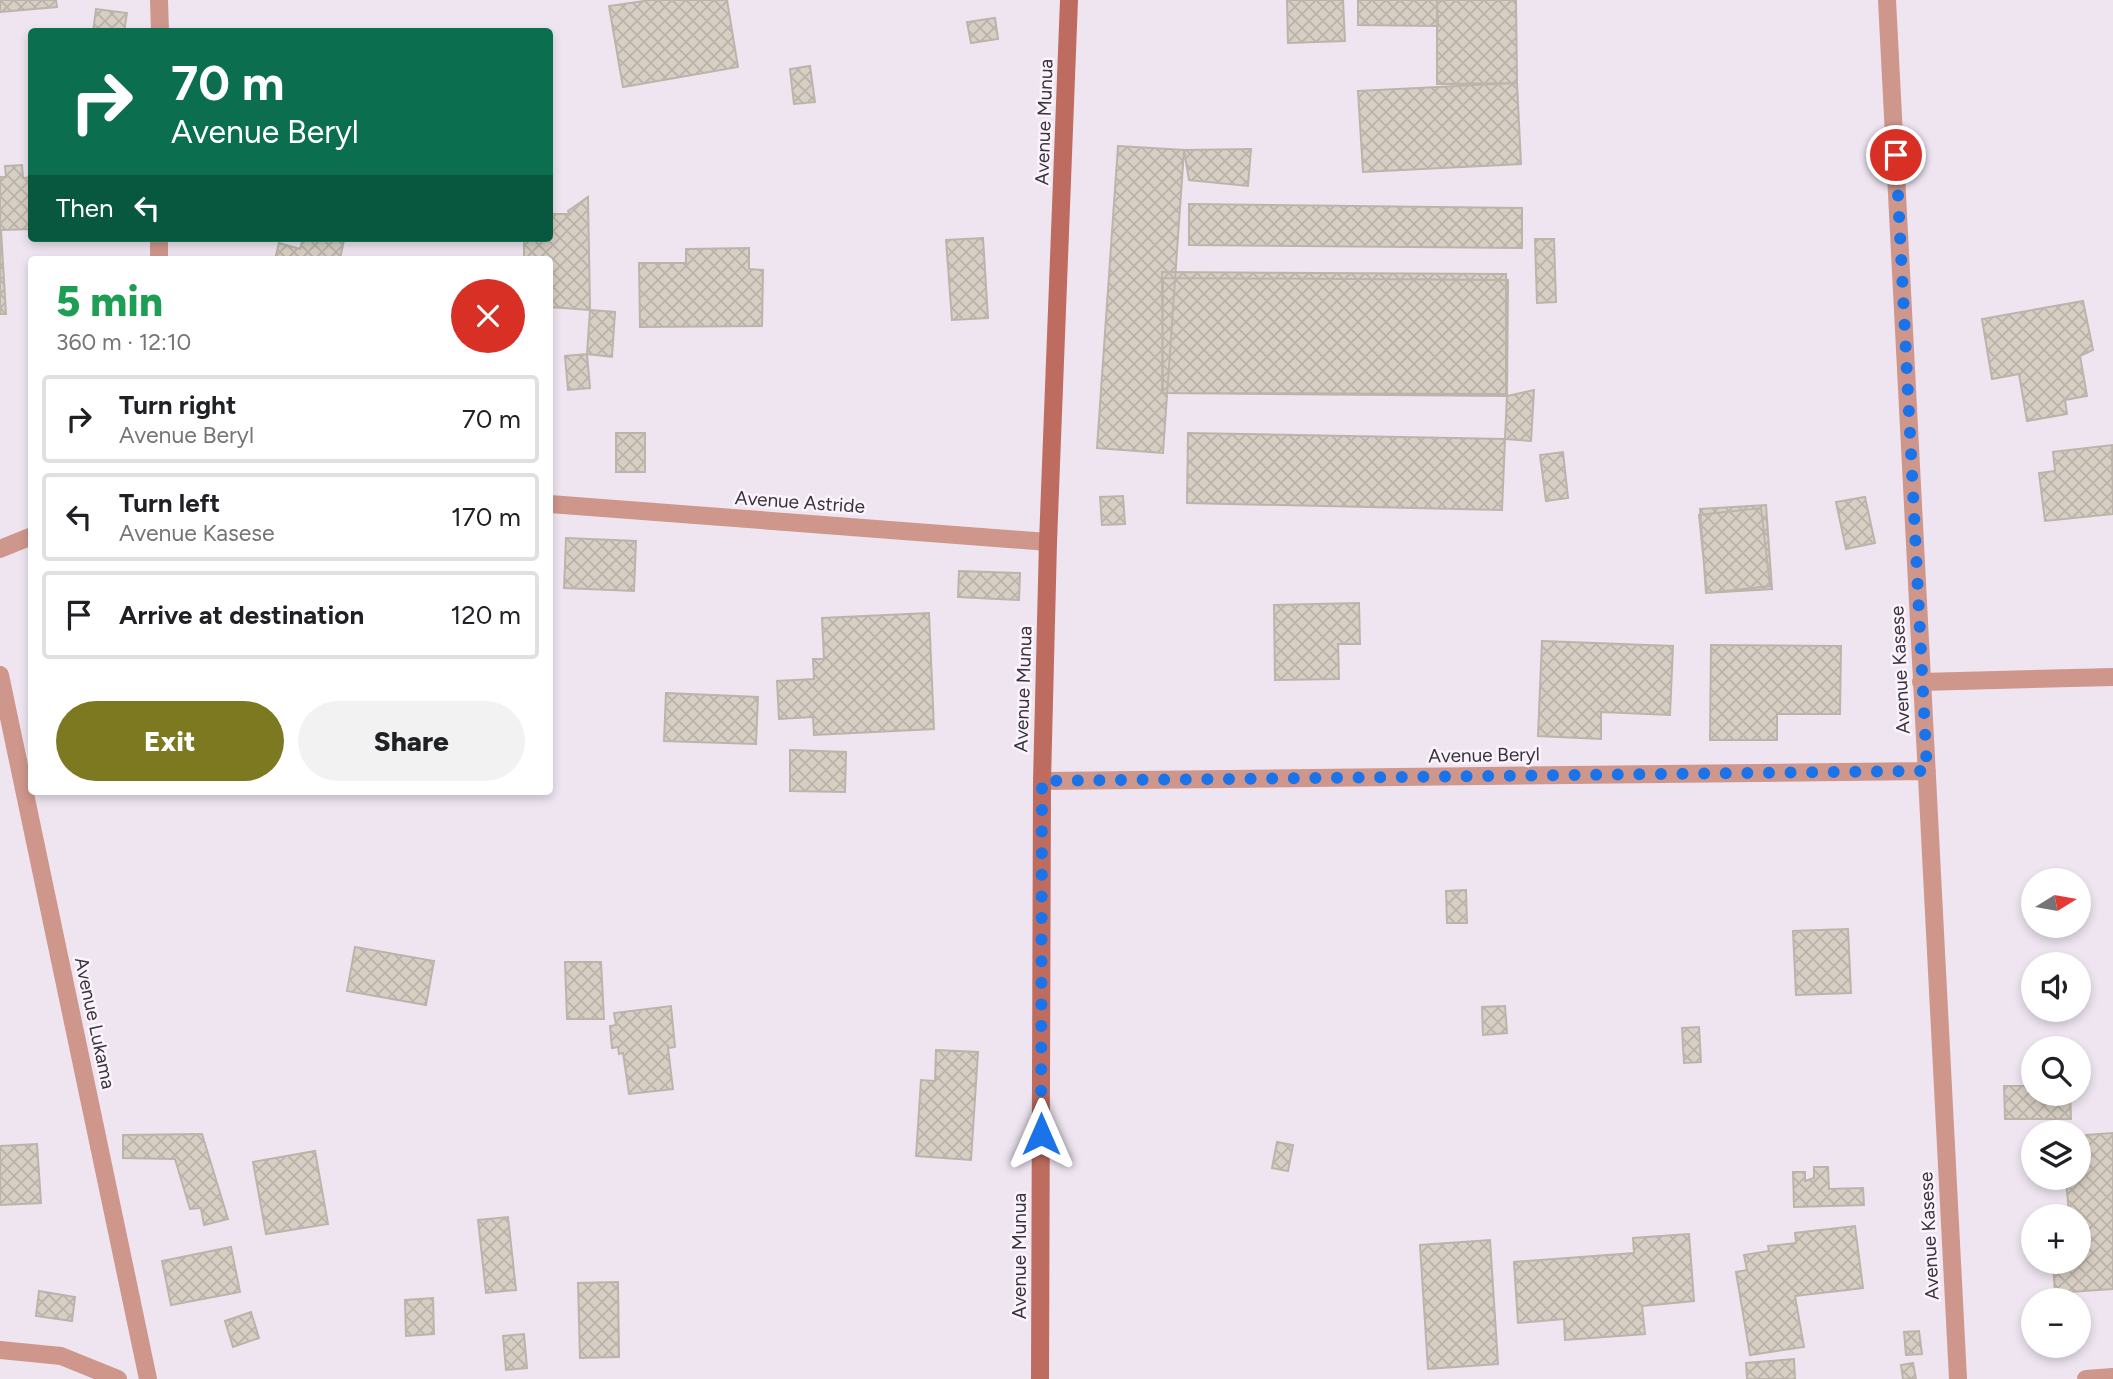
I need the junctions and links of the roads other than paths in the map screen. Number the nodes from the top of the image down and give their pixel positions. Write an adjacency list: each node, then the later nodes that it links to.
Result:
1 (159, 0): 4 (street)
2 (1069, 0): 7 (main road, Avenue Munua)
3 (1887, 0): 11 (street, Avenue Kasese)
4 (160, 28)
5 (553, 504): 7 (street, Avenue Astride)
6 (28, 538): 8 (street)
7 (1048, 542): 13 (main road, Avenue Munua)
8 (0, 549)
9 (0, 675): 17 (street, Avenue Lukama)
10 (2113, 677): 11 (street)
11 (1921, 681): 12 (street, Avenue Kasese)
12 (1927, 771): 13 (street, Avenue Beryl); 19 (street, Avenue Kasese)
13 (1042, 781): 18 (main road, Avenue Munua)
14 (0, 1350): 16 (street)
15 (2113, 1377): 20 (street)
16 (118, 1379)
17 (148, 1379)
18 (1040, 1379)
19 (1958, 1379)
20 (2086, 1379)

